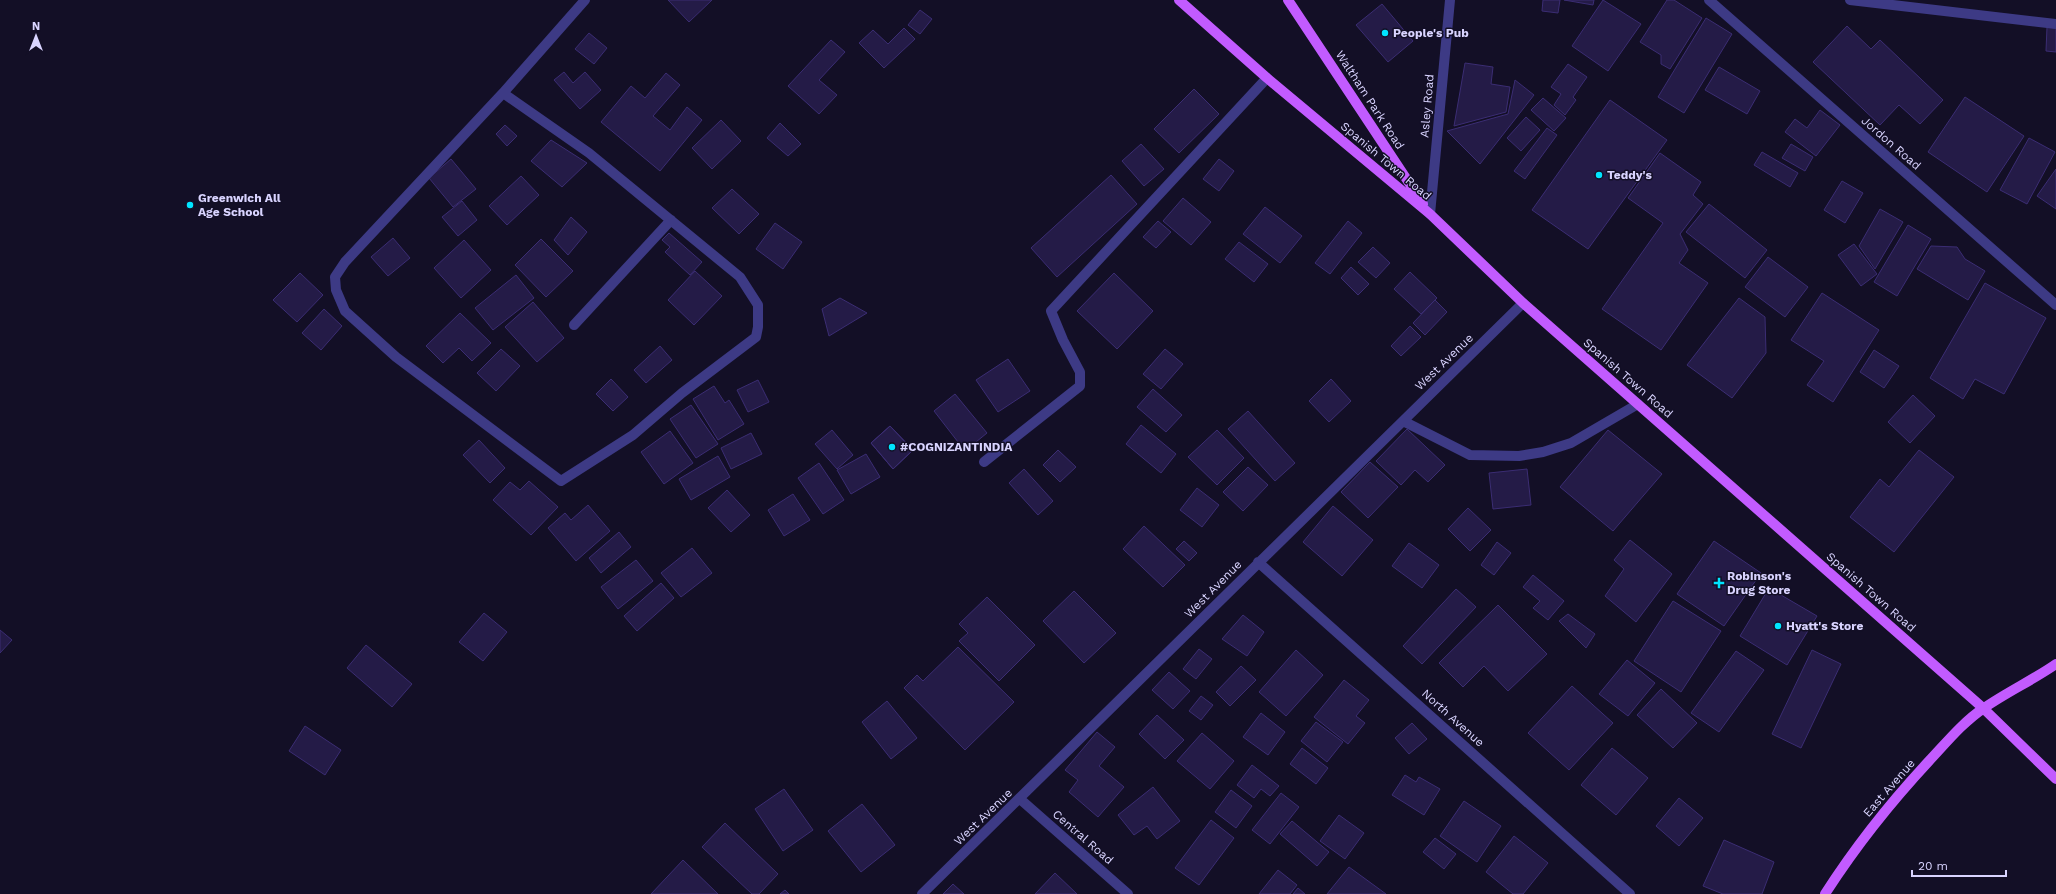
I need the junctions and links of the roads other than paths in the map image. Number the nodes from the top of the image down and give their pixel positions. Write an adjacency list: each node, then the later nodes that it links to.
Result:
1 (585, 0): 9 (street)
2 (1179, 0): 8 (main road, Spanish Town Road)
3 (1288, 0): 10 (main road, Waltham Park Road)
4 (1450, 0): 10 (street, Asley Road)
5 (1709, 0): 13 (street, Jordon Road)
6 (1850, 0): 7 (street)
7 (2056, 24)
8 (1267, 78): 10 (main road, Spanish Town Road); 17 (street)
9 (503, 93): 11 (street); 11 (street)
10 (1430, 214): 12 (main road, Spanish Town Road)
11 (671, 220): 14 (street)
12 (1523, 303): 15 (main road, Spanish Town Road); 16 (street, West Avenue)
13 (2056, 305)
14 (574, 325)
15 (1638, 404): 16 (street); 20 (main road, Spanish Town Road)
16 (1402, 421): 18 (street, West Avenue)
17 (984, 462)
18 (1258, 562): 22 (street, West Avenue); 25 (street, North Avenue)
19 (2056, 664): 20 (main road, East Avenue)
20 (1983, 708): 21 (main road, Spanish Town Road); 26 (main road, East Avenue)
21 (2056, 779)
22 (1020, 798): 23 (street, West Avenue); 24 (street, Central Road)
23 (922, 894)
24 (1128, 894)
25 (1630, 894)
26 (1825, 894)

